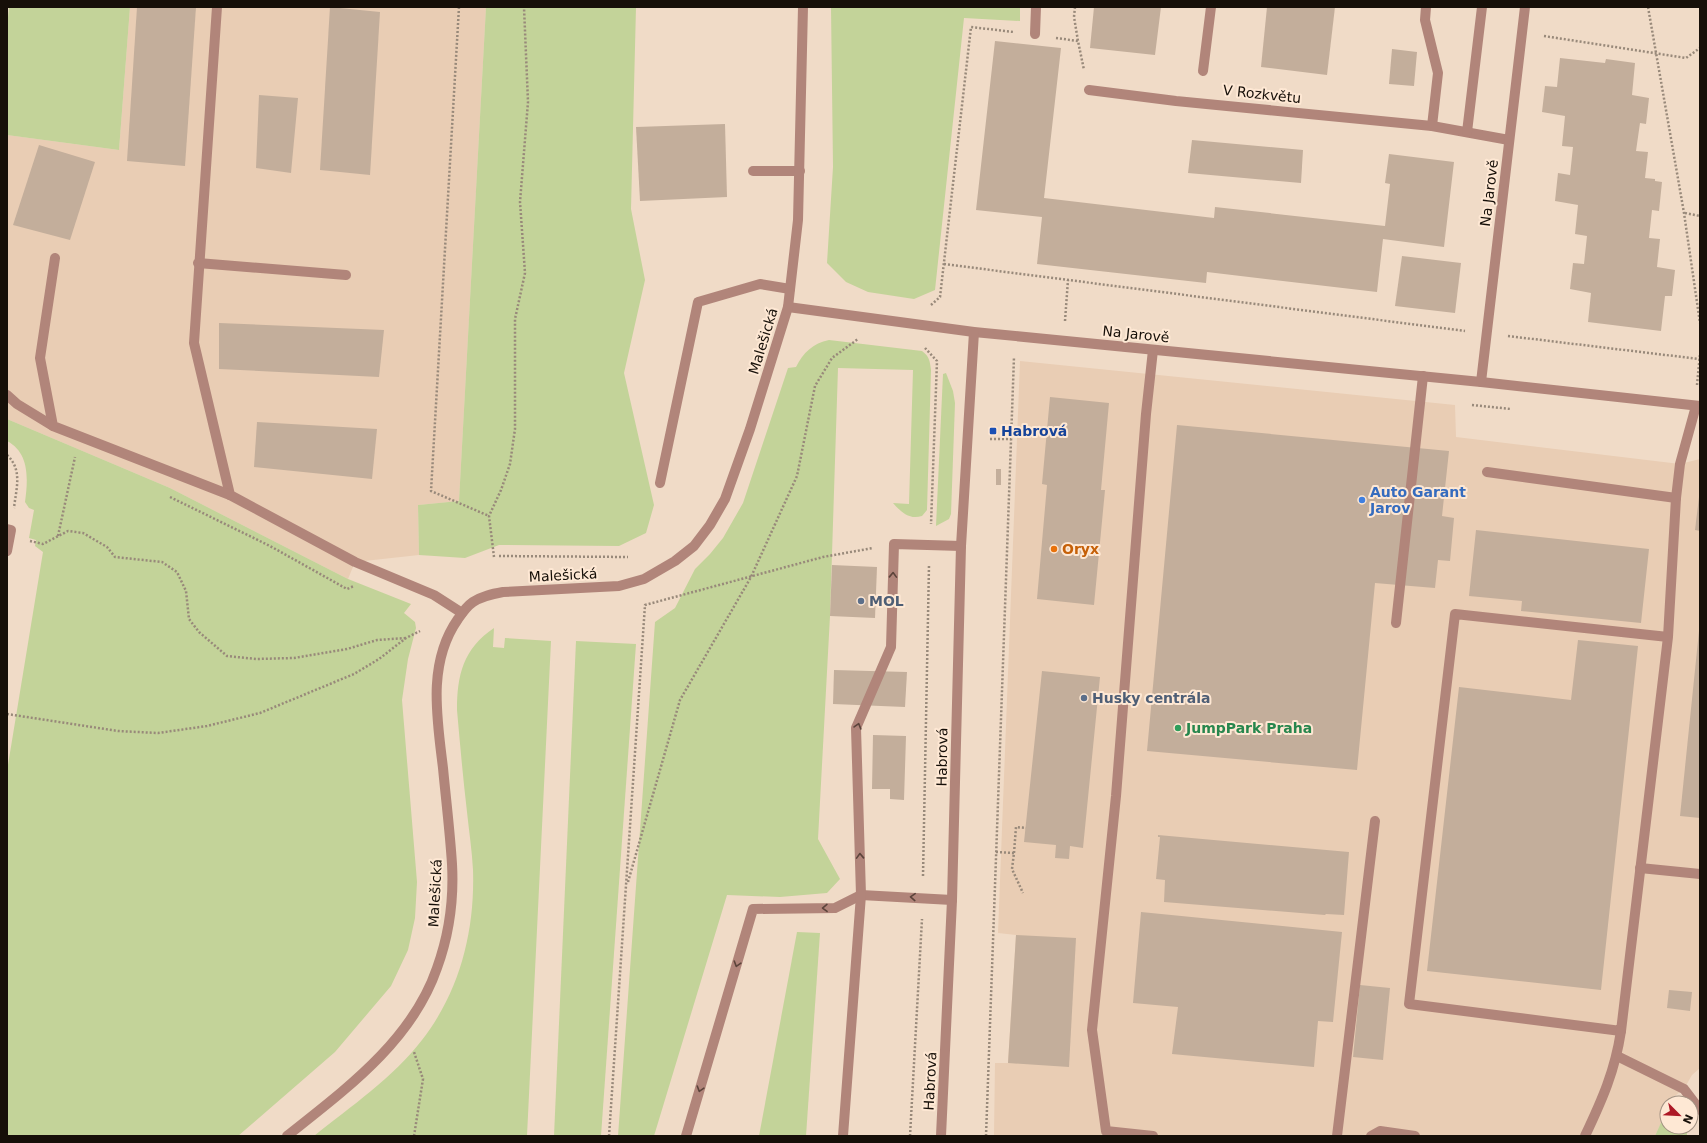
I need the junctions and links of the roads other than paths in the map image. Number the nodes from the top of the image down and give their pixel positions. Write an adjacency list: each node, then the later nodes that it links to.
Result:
1 (217, 7): 17 (street)
2 (803, 7): 15 (street, Malešická)
3 (1036, 7): 8 (street)
4 (1211, 7): 9 (street)
5 (1426, 7): 11 (street)
6 (1482, 7): 12 (street)
7 (1525, 7): 13 (street, Na Jarově)
8 (1035, 34)
9 (1203, 72)
10 (1089, 90): 11 (street, V Rozkvětu)
11 (1432, 126): 12 (street, V Rozkvětu)
12 (1467, 132): 13 (street, V Rozkvětu)
13 (1509, 140): 24 (street, Na Jarově)
14 (753, 171): 15 (street)
15 (800, 171): 19 (street, Malešická)
16 (54, 258): 27 (street)
17 (198, 262): 18 (street); 30 (street)
18 (346, 275)
19 (790, 289): 20 (street, Malešická); 29 (street)
20 (788, 307): 21 (street, Na Jarově); 35 (street, Malešická)
21 (974, 332): 22 (street, Na Jarově); 33 (street, Habrová)
22 (1153, 350): 23 (street, Na Jarově); 50 (street)
23 (1423, 376): 24 (street, Na Jarově); 36 (street)
24 (1481, 382): 26 (street, Na Jarově)
25 (7, 395): 27 (street)
26 (1698, 406): 31 (street)
27 (53, 426): 30 (street)
28 (1486, 472): 31 (street)
29 (660, 483)
30 (230, 495): 35 (street)
31 (1676, 498): 37 (street)
32 (9, 530): 34 (street)
33 (961, 546): 41 (street, one-way to 33); 42 (street, Habrová)
34 (7, 552)
35 (462, 613): 46 (street, Malešická)
36 (1396, 623)
37 (1668, 637): 39 (street); 43 (street)
38 (1375, 821): 51 (street)
39 (1640, 868): 40 (street); 43 (street)
40 (1700, 874)
41 (861, 895): 42 (street, one-way to 41); 47 (street, one-way to 47); 48 (street)
42 (952, 900): 49 (street, Habrová)
43 (1621, 1031): 44 (street)
44 (1617, 1056): 45 (street); 54 (street)
45 (1700, 1110)
46 (288, 1136)
47 (686, 1136)
48 (843, 1136)
49 (941, 1136)
50 (1153, 1136)
51 (1337, 1136)
52 (1371, 1136): 53 (street)
53 (1415, 1136)
54 (1585, 1136)

